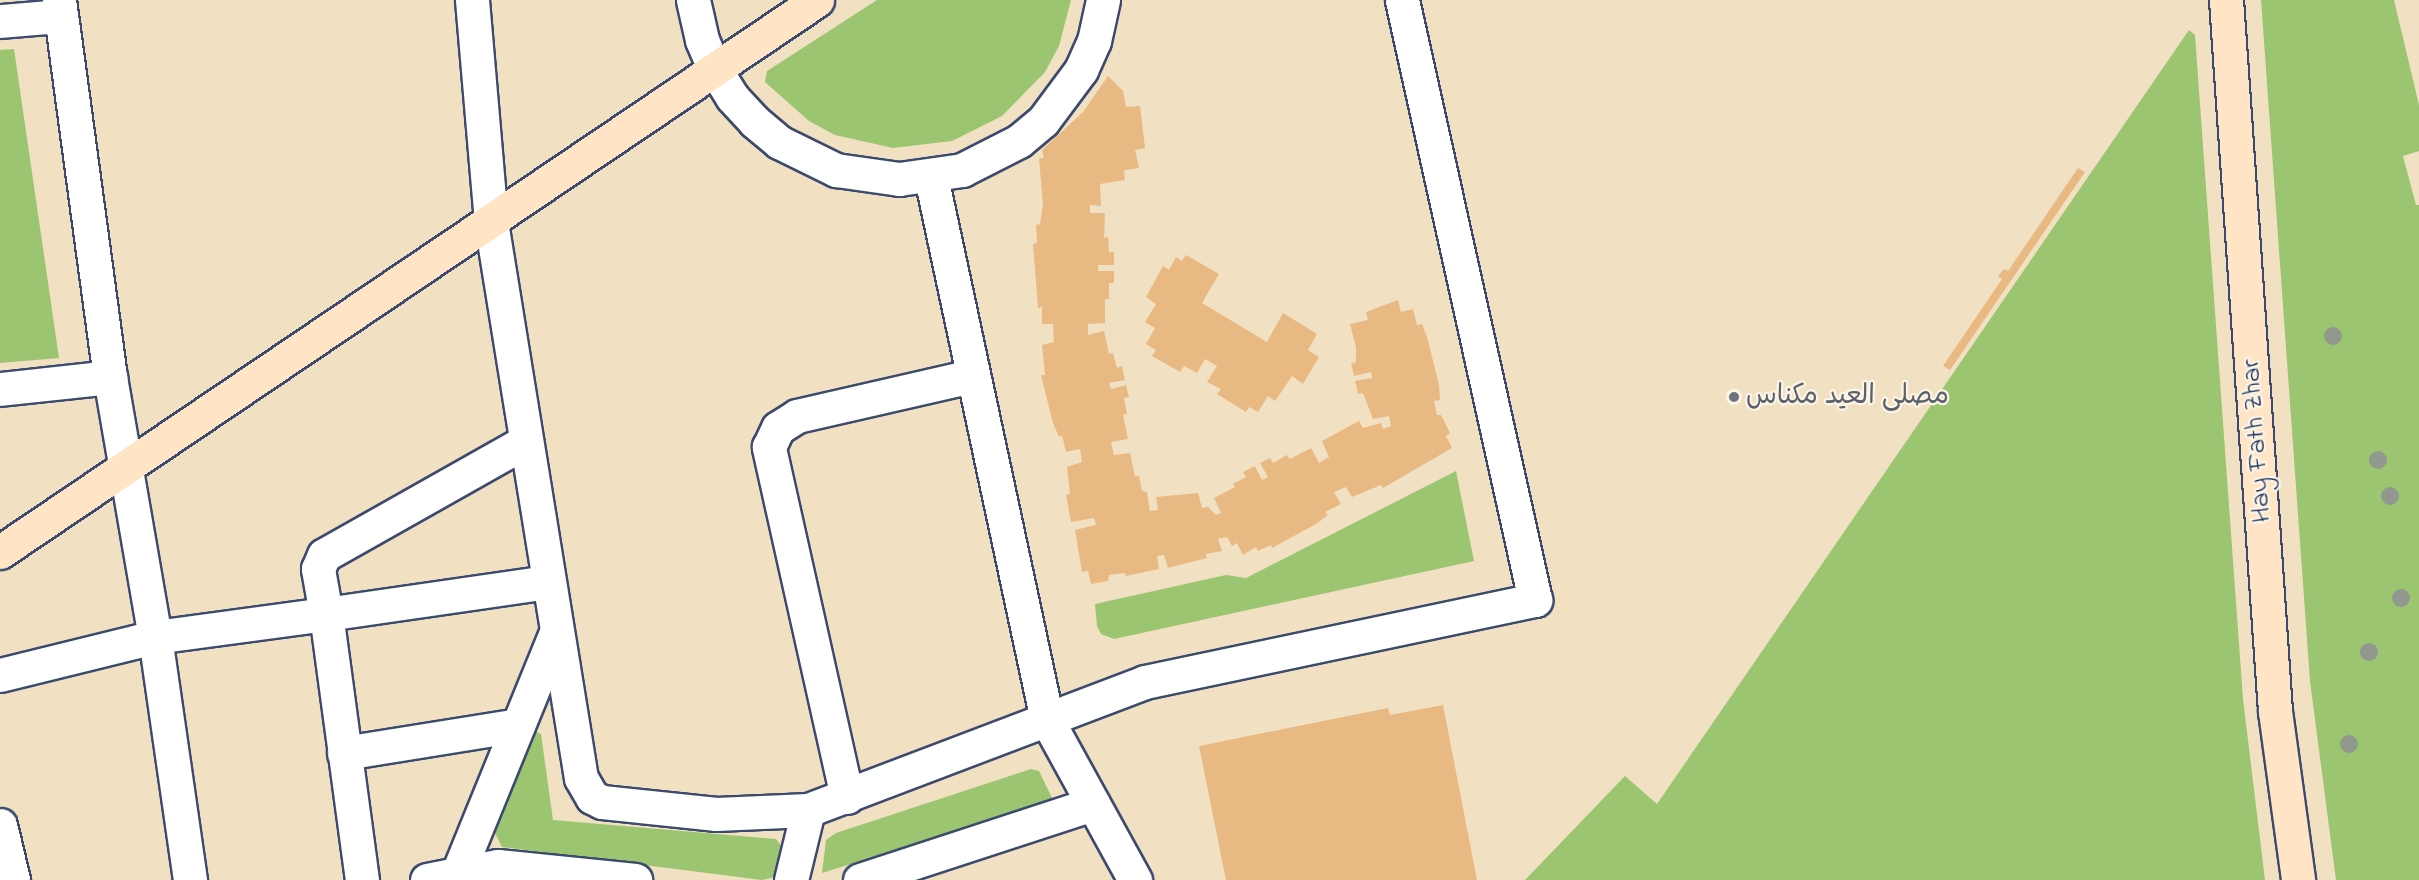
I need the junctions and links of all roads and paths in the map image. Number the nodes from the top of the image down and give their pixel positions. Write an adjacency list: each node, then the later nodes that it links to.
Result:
1 (472, 0): 11 (street)
2 (693, 0): 9 (street)
3 (817, 0): 9 (street)
4 (1103, 0): 10 (street)
5 (1402, 0): 23 (street)
6 (2226, 0): 38 (street, Hay Fath Zhar)
7 (59, 8): 8 (street); 13 (street)
8 (0, 21)
9 (714, 68): 10 (street); 11 (street)
10 (931, 177): 12 (street)
11 (491, 222): 15 (street); 16 (street)
12 (972, 376): 23 (street); 26 (street)
13 (110, 377): 14 (street); 16 (street)
14 (0, 390)
15 (526, 441): 18 (street); 19 (street)
16 (126, 465): 17 (street); 21 (street)
17 (0, 552)
18 (548, 582): 19 (street); 20 (street)
19 (326, 614): 21 (street); 25 (street)
20 (556, 631): 24 (street); 28 (street)
21 (155, 638): 22 (street); 33 (street)
22 (0, 675)
23 (1047, 720): 26 (street); 27 (street)
24 (518, 725): 25 (street); 30 (street)
25 (344, 753): 34 (street)
26 (847, 797): 28 (street)
27 (1093, 804): 36 (street); 37 (street)
28 (808, 810): 35 (street)
29 (0, 825): 32 (street)
30 (446, 878): 31 (street)
31 (623, 879)
32 (13, 880)
33 (190, 880)
34 (362, 880)
35 (791, 880)
36 (860, 880)
37 (1135, 880)
38 (2298, 880)

